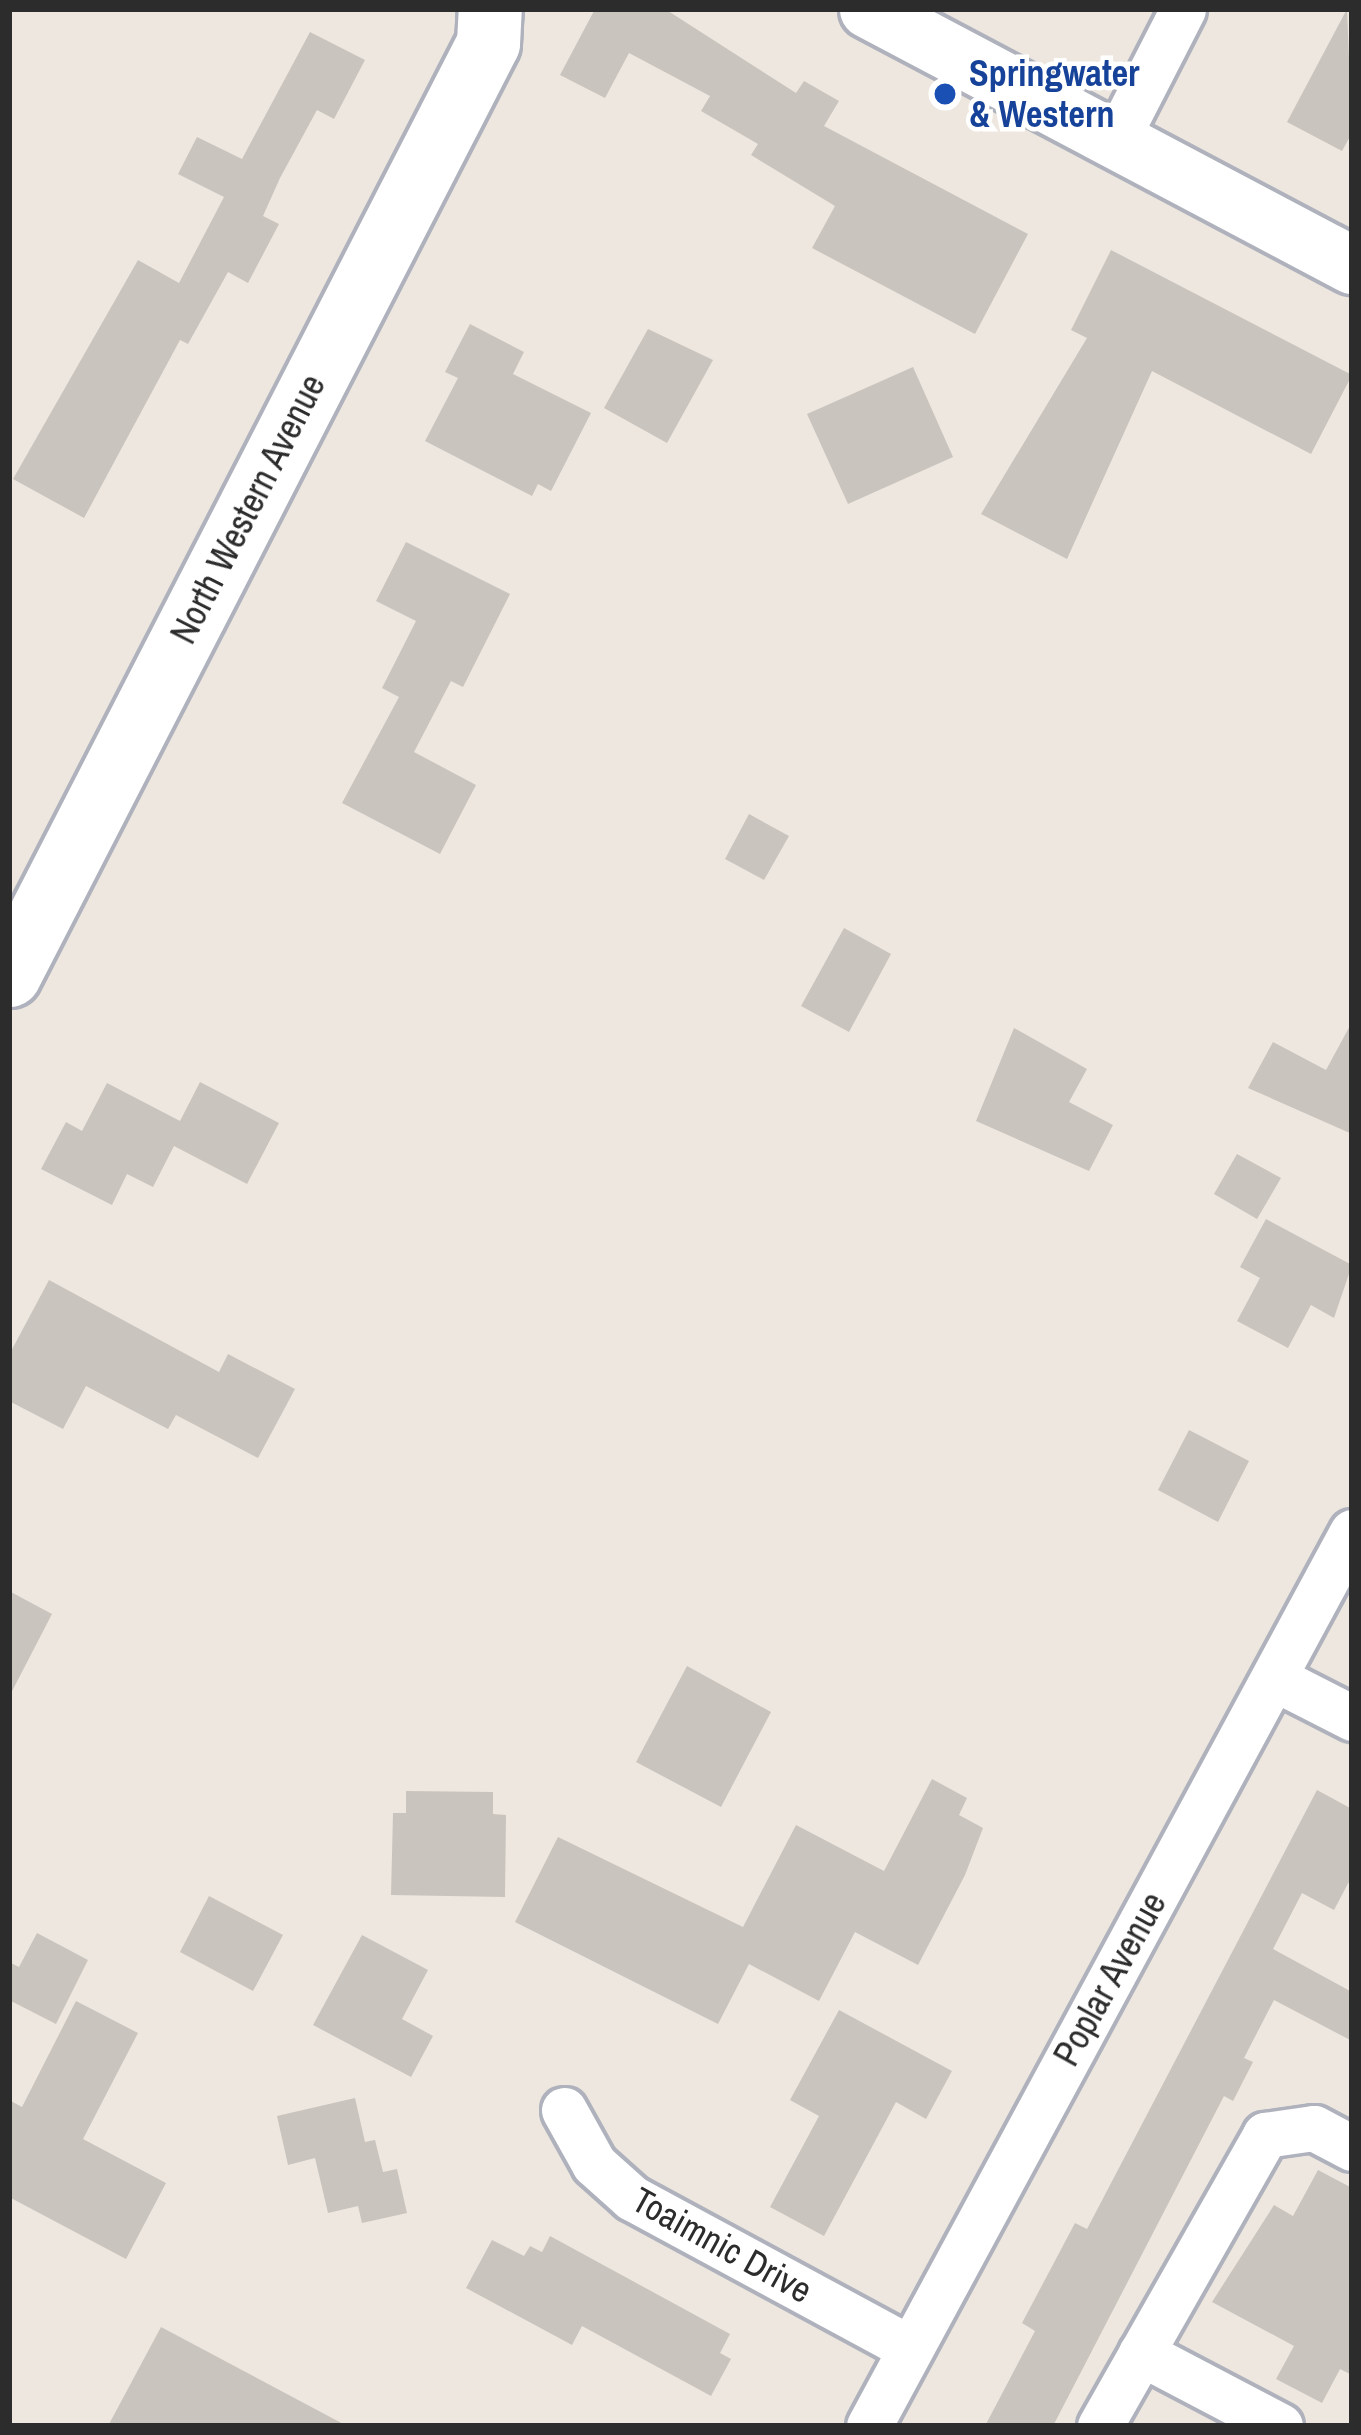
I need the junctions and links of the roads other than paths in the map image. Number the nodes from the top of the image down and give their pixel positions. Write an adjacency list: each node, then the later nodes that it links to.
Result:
1 (868, 9): 4 (street)
2 (1183, 9): 4 (street)
3 (503, 20): 6 (main road, North Western Avenue)
4 (1116, 140): 5 (street)
5 (1352, 265)
6 (9, 975)
7 (1352, 1532): 8 (street, Poplar Avenue)
8 (1274, 1678): 9 (street); 12 (street, Poplar Avenue)
9 (1352, 1718)
10 (564, 2110): 12 (street, Toaimnic Drive)
11 (1352, 2148): 13 (street)
12 (909, 2348): 14 (street, Poplar Avenue)
13 (1141, 2353): 15 (street); 16 (street)
14 (869, 2426)
15 (1100, 2426)
16 (1280, 2426)

